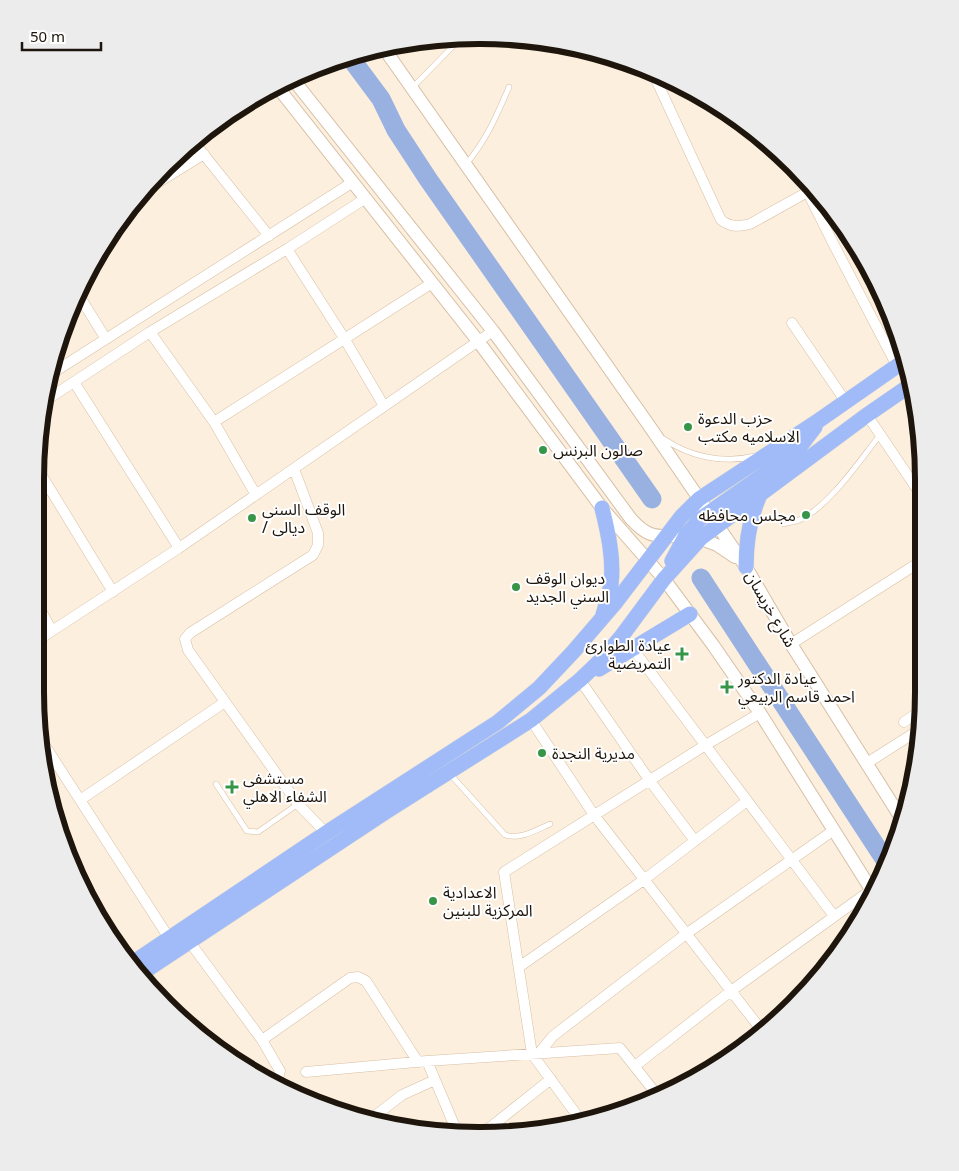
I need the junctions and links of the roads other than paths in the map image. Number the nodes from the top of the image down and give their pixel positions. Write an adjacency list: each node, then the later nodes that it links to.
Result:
1 (454, 45): 5 (lane)
2 (388, 54): 5 (street, شارع خريسان)
3 (657, 82): 13 (street)
4 (297, 84): 21 (street)
5 (412, 87): 10 (street, شارع خريسان)
6 (509, 87): 10 (lane)
7 (282, 92): 12 (street)
8 (198, 147): 9 (street)
9 (204, 154): 11 (street); 16 (street)
10 (466, 164): 37 (street, شارع خريسان)
11 (163, 180)
12 (354, 182): 14 (street); 16 (street)
13 (807, 192)
14 (366, 198): 17 (street); 18 (street)
15 (819, 206): 26 (street)
16 (270, 236): 24 (street)
17 (287, 249): 22 (street); 23 (street)
18 (432, 283): 23 (street); 25 (street)
19 (82, 301): 24 (street)
20 (792, 322): 32 (street)
21 (493, 331): 25 (street); 50 (street)
22 (150, 332): 29 (street); 36 (street)
23 (344, 338): 33 (street); 36 (street)
24 (106, 339): 28 (street)
25 (478, 341): 33 (street); 46 (street)
26 (895, 348)
27 (899, 364): 32 (main road)
28 (58, 369)
29 (74, 382): 31 (street); 52 (street)
30 (906, 388): 34 (main road)
31 (52, 396)
32 (846, 402): 35 (main road)
33 (384, 406): 40 (street)
34 (867, 415): 38 (street); 44 (main road)
35 (818, 421): 39 (main road); 47 (main road)
36 (214, 422): 43 (street)
37 (648, 424): 39 (lane); 45 (street, شارع خريسان)
38 (881, 435): 42 (street); 48 (lane)
39 (770, 452): 45 (main road)
40 (294, 469): 43 (street); 66 (street)
41 (44, 479): 57 (street)
42 (915, 486)
43 (256, 495): 52 (street)
44 (758, 497): 49 (main road); 55 (main road)
45 (698, 500): 47 (street, شارع خريسان); 50 (main road)
46 (602, 508): 53 (street); 60 (main road)
47 (708, 513): 49 (street, شارع خريسان); 51 (main road)
48 (784, 524)
49 (717, 526): 51 (main road); 55 (street, شارع خريسان)
50 (666, 536): 51 (street); 53 (main road)
51 (694, 536): 55 (street); 56 (main road)
52 (179, 548): 57 (street)
53 (647, 560): 56 (street); 60 (main road)
54 (915, 565): 63 (street)
55 (746, 567): 63 (street, شارع خريسان)
56 (664, 579): 58 (street); 65 (main road)
57 (113, 592): 61 (street)
58 (690, 614): 64 (main road); 67 (street)
59 (44, 616): 61 (street)
60 (602, 619): 85 (main road)
61 (52, 631): 62 (street)
62 (44, 636)
63 (791, 644): 74 (street, شارع خريسان)
64 (633, 649): 65 (main road); 72 (street)
65 (580, 680): 69 (main road); 76 (street)
66 (225, 702): 78 (street); 80 (street)
67 (760, 713): 72 (street); 84 (street)
68 (914, 714): 70 (street)
69 (532, 720): 75 (main road); 82 (street)
70 (904, 722)
71 (913, 734): 74 (street)
72 (704, 746): 76 (street); 79 (street)
73 (47, 749): 78 (street)
74 (867, 763): 81 (street, شارع خريسان)
75 (448, 772): 83 (lane); 93 (main road)
76 (650, 781): 82 (street); 86 (street)
77 (216, 784): 80 (lane)
78 (80, 800): 93 (street)
79 (746, 801): 86 (street); 87 (street)
80 (298, 804): 85 (street)
81 (897, 813)
82 (594, 815): 88 (street); 95 (street)
83 (550, 824)
84 (834, 830): 87 (street); 89 (street)
85 (326, 833): 93 (main road)
86 (695, 841): 88 (street)
87 (792, 861): 91 (street); 92 (street)
88 (645, 879): 92 (street); 95 (street)
89 (869, 886)
90 (862, 898): 91 (street)
91 (834, 916): 97 (street)
92 (686, 934): 97 (street); 100 (street)
93 (180, 937): 94 (main road); 96 (main road); 99 (street)
94 (137, 960)
95 (518, 967): 100 (street)
96 (145, 970)
97 (731, 991): 98 (street); 102 (street)
98 (758, 1026)
99 (262, 1040): 101 (street); 104 (street)
100 (536, 1053): 101 (street); 102 (street); 106 (street)
101 (422, 1062): 103 (street); 105 (street)
102 (635, 1066): 107 (street)
103 (306, 1072)
104 (278, 1077)
105 (435, 1080): 108 (street); 110 (street)
106 (551, 1080): 109 (street); 111 (street)
107 (654, 1090)
108 (377, 1115)
109 (577, 1116)
110 (455, 1126)
111 (491, 1127)

